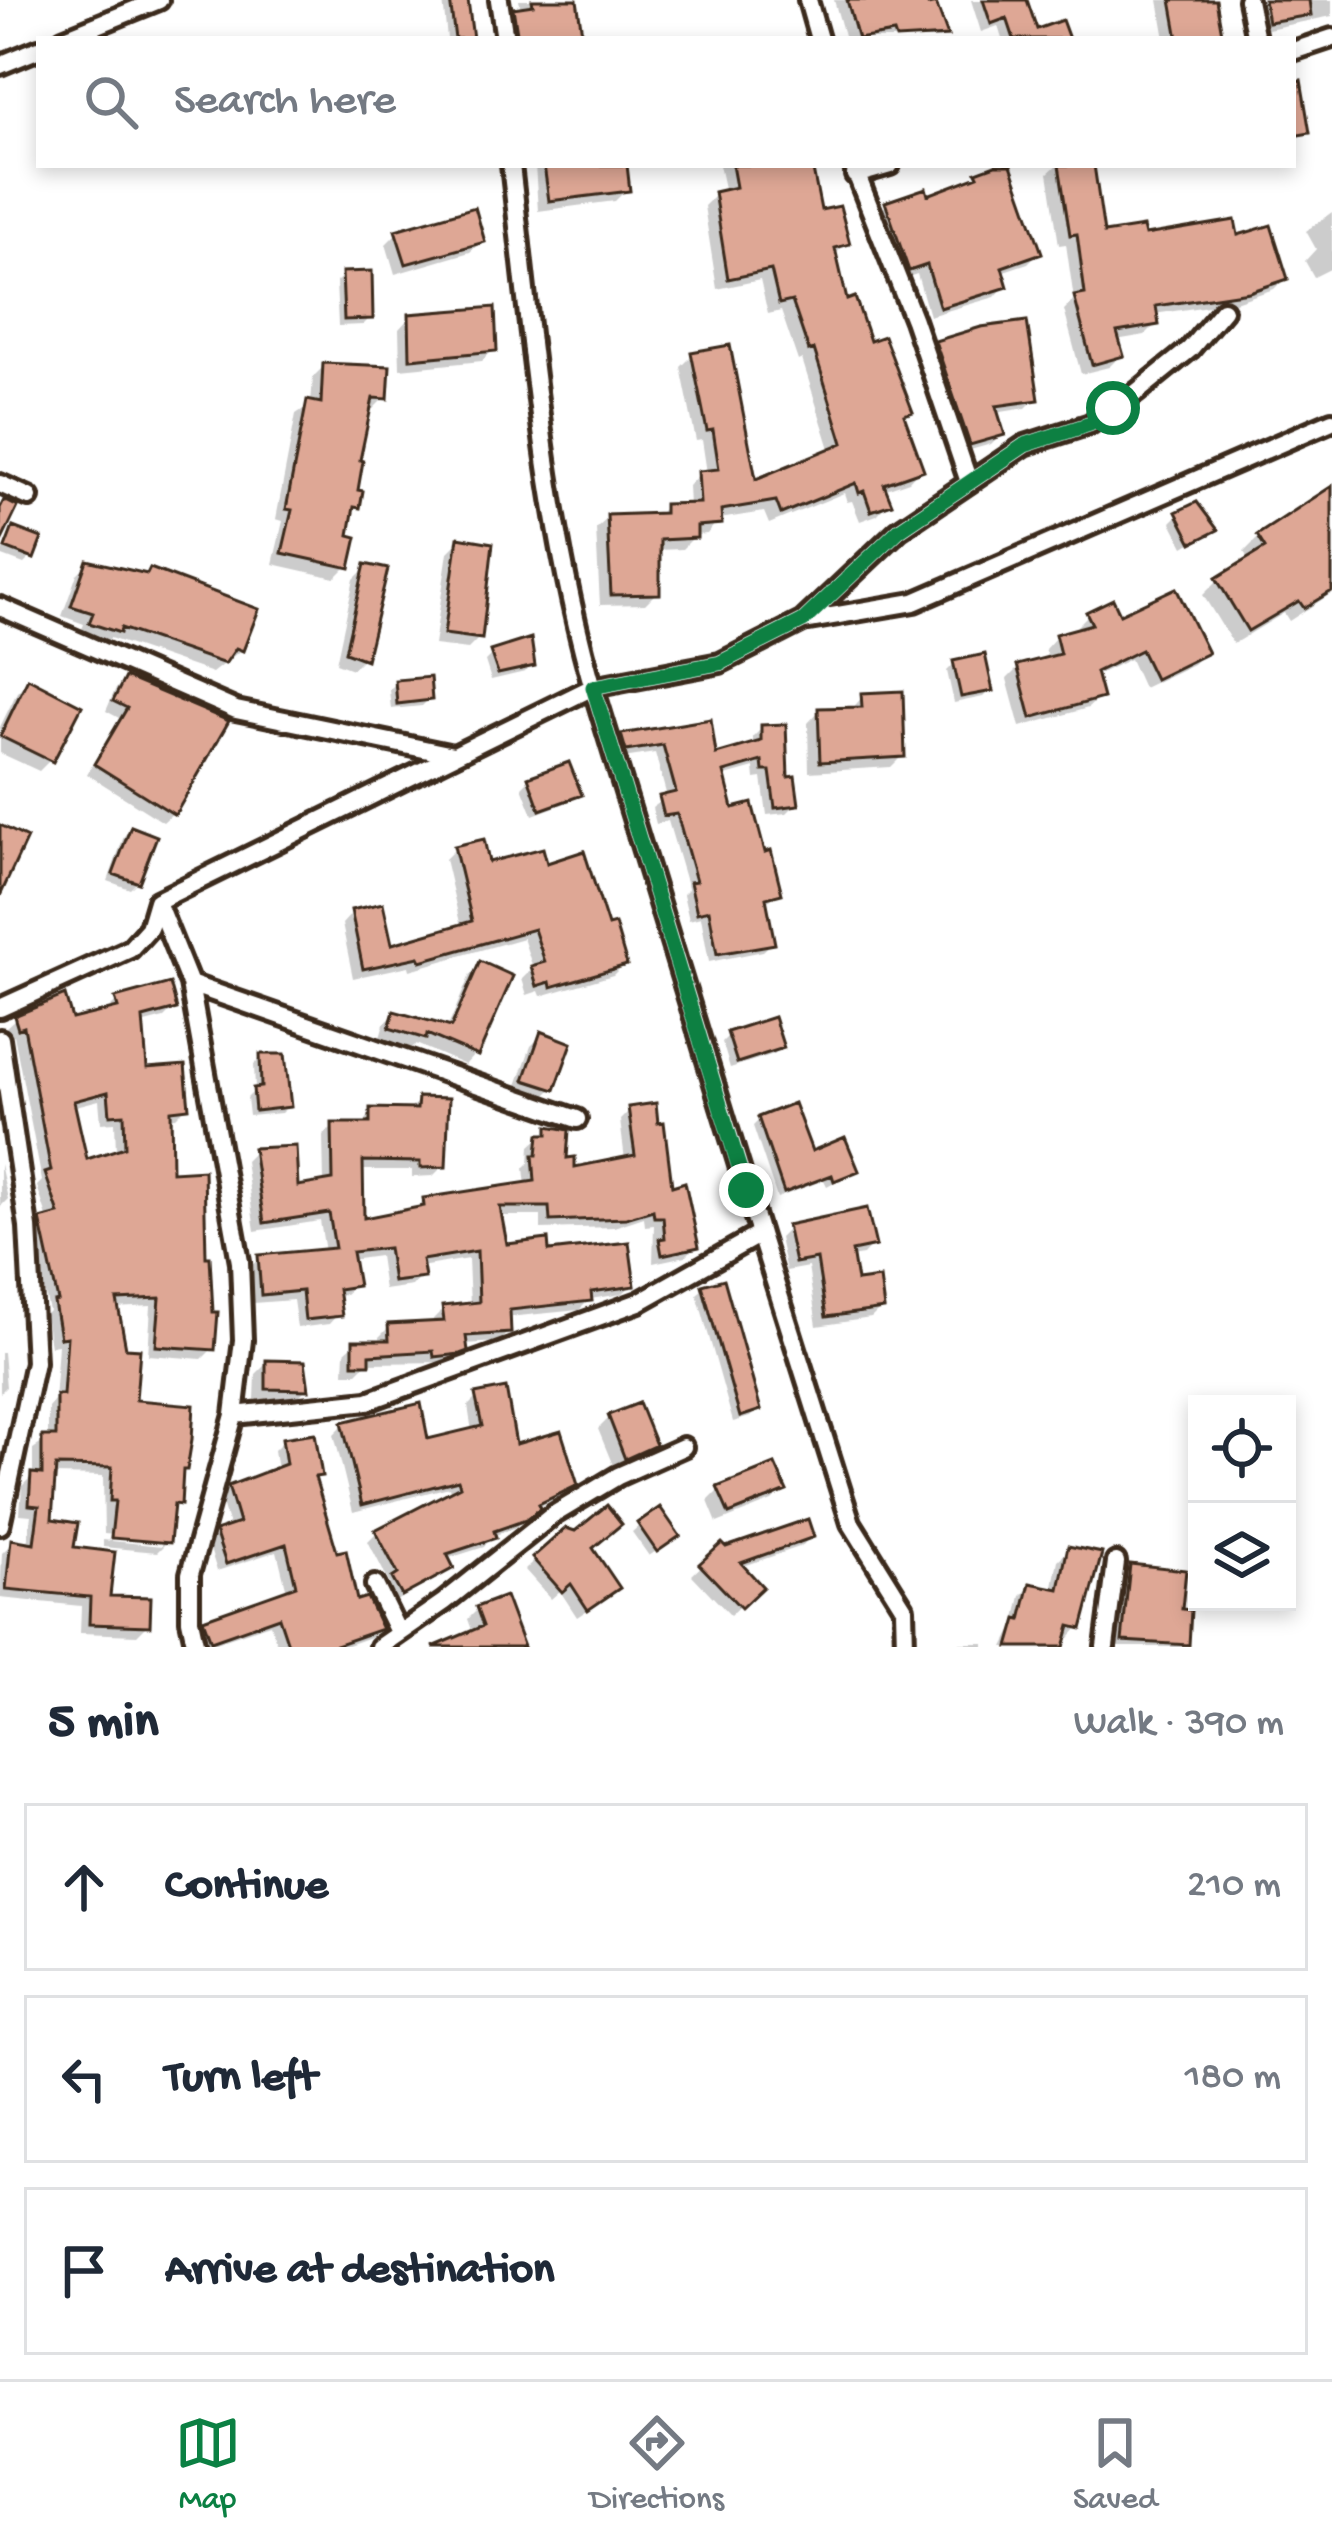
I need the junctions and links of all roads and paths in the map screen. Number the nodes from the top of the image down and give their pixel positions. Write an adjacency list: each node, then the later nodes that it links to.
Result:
1 (159, 0): 5 (street)
2 (495, 0): 6 (street)
3 (808, 0): 7 (street)
4 (1248, 0): 8 (street)
5 (70, 36)
6 (500, 36)
7 (818, 36)
8 (1255, 36)
9 (1332, 38): 11 (street)
10 (36, 50): 12 (street)
11 (1296, 50)
12 (0, 64)
13 (515, 168): 22 (street)
14 (854, 170): 17 (street)
15 (1222, 310): 17 (street)
16 (1332, 421): 21 (street)
17 (969, 482): 21 (street)
18 (0, 484): 19 (street)
19 (29, 497)
20 (2, 613): 23 (street)
21 (803, 621): 22 (street)
22 (593, 687): 23 (street); 29 (street)
23 (454, 755): 24 (street)
24 (157, 901): 25 (street); 26 (street)
25 (190, 984): 28 (street); 30 (street)
26 (0, 1008)
27 (0, 1040): 32 (street)
28 (577, 1119)
29 (760, 1234): 30 (street); 38 (street)
30 (234, 1415): 36 (street)
31 (682, 1448): 35 (street)
32 (0, 1525)
33 (1116, 1562): 39 (street)
34 (375, 1585): 35 (street)
35 (398, 1632): 37 (street)
36 (196, 1647)
37 (380, 1647)
38 (905, 1647)
39 (1105, 1647)

